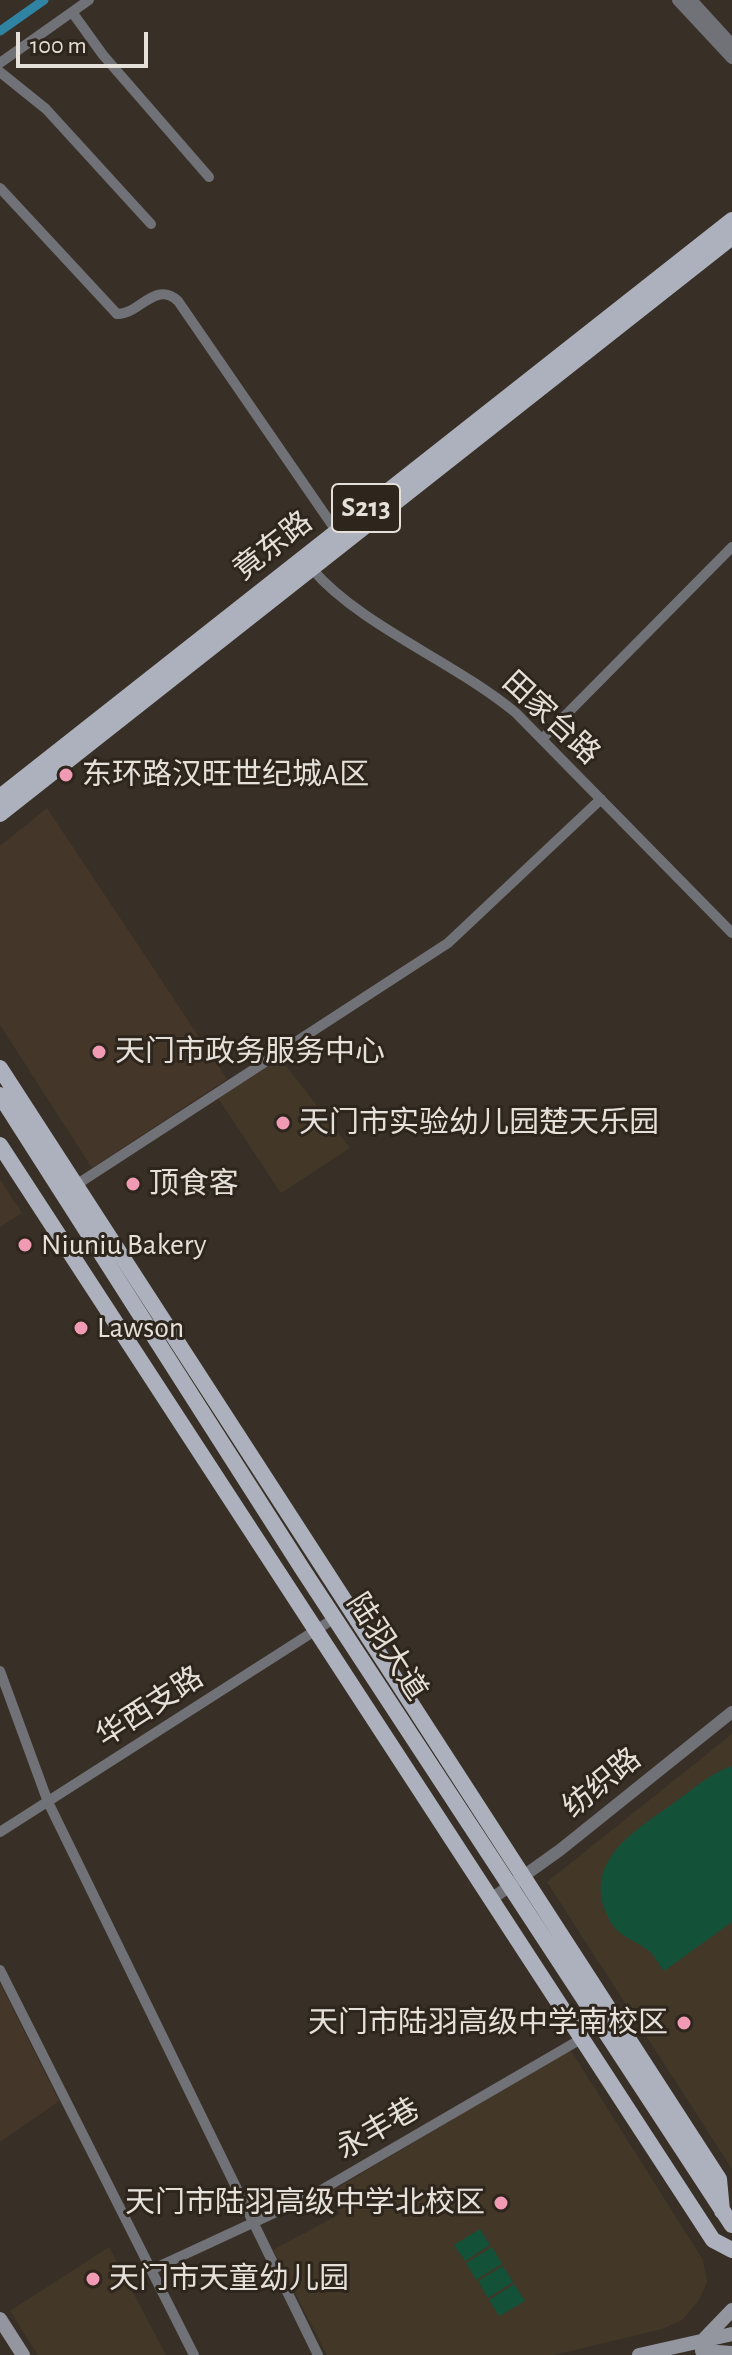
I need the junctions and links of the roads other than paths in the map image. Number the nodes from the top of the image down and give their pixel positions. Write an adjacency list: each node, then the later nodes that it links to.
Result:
1 (89, 0): 4 (street)
2 (678, 0): 6 (street)
3 (691, 0): 5 (street)
4 (72, 12): 7 (street); 9 (street)
5 (732, 45)
6 (732, 58)
7 (0, 63)
8 (0, 72): 12 (street)
9 (209, 177)
10 (0, 188): 14 (street)
11 (732, 220): 14 (main road, 竟东路 / S213)
12 (151, 224)
13 (732, 237): 14 (main road, 竟东路 / S213)
14 (340, 537): 16 (main road, 竟东路 / S213); 18 (main road, 竟东路 / S213)
15 (732, 547): 17 (street)
16 (312, 569): 17 (street, 田家台路); 20 (main road, 竟东路 / S213)
17 (542, 739): 19 (street, 田家台路)
18 (0, 797)
19 (601, 799): 21 (street, 田家台路); 26 (street)
20 (0, 814)
21 (732, 933)
22 (0, 1068): 26 (main road)
23 (0, 1095): 32 (main road, 陆羽大道)
24 (0, 1116): 27 (main road, 陆羽大道)
25 (0, 1145): 27 (main road)
26 (76, 1185): 32 (main road)
27 (320, 1626): 30 (street, 华西支路); 32 (main road)
28 (0, 1671): 30 (street)
29 (732, 1712): 32 (street, 纺织路)
30 (48, 1802): 31 (street, 华西支路); 38 (street)
31 (0, 1832)
32 (506, 1888): 34 (main road); 35 (main road); 37 (main road, 陆羽大道); 40 (main road, 陆羽大道)
33 (0, 1970): 42 (street)
34 (581, 2039): 38 (street, 永丰巷); 41 (main road)
35 (719, 2179): 36 (street); 37 (main road)
36 (732, 2191)
37 (722, 2211): 39 (main road, 陆羽大道)
38 (255, 2225): 42 (street, 永丰巷); 53 (street)
39 (732, 2225)
40 (732, 2241)
41 (732, 2250)
42 (151, 2270): 52 (street)
43 (732, 2310): 48 (main road)
44 (0, 2319): 51 (main road)
45 (732, 2334): 48 (main road)
46 (0, 2337): 50 (main road)
47 (732, 2344): 48 (main road)
48 (701, 2346): 49 (main road); 54 (main road); 55 (main road)
49 (732, 2353)
50 (12, 2355)
51 (23, 2355)
52 (194, 2355)
53 (318, 2355)
54 (639, 2355)
55 (683, 2355)

